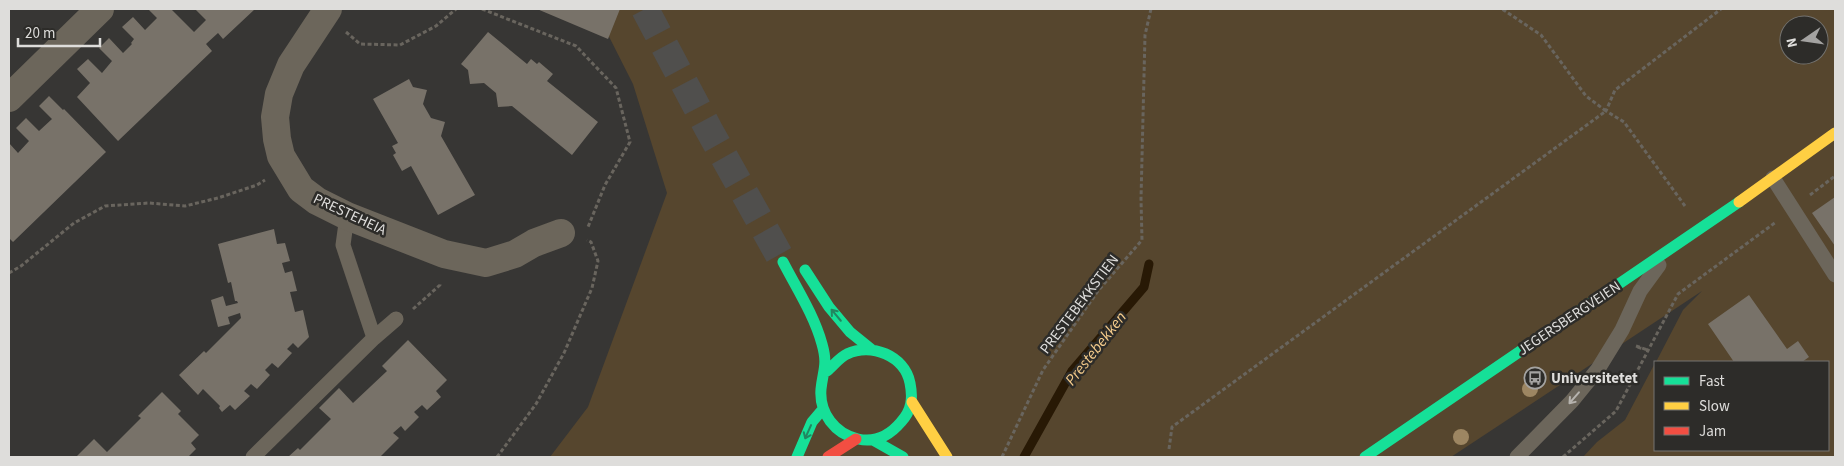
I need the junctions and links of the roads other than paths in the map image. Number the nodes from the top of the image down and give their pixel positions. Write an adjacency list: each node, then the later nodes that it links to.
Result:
1 (100, 9): 3 (street)
2 (327, 11): 6 (street, PRESTEHEIA)
3 (9, 98)
4 (1835, 133): 5 (main road, JEGERSBERGVEIEN)
5 (1773, 178): 8 (main road, JEGERSBERGVEIEN); 11 (lane)
6 (347, 216): 7 (street, PRESTEHEIA); 13 (lane)
7 (572, 235)
8 (1670, 249): 25 (main road, JEGERSBERGVEIEN); 26 (lane, one-way to 26)
9 (797, 257): 14 (main road, one-way to 9)
10 (783, 262): 15 (main road)
11 (1835, 275)
12 (396, 319): 13 (lane)
13 (374, 338): 20 (lane)
14 (871, 348): 15 (main road); 16 (main road)
15 (827, 371): 17 (main road)
16 (912, 402): 19 (main road); 24 (main road)
17 (823, 409): 18 (main road); 21 (main road, one-way to 21)
18 (856, 439): 19 (main road); 22 (main road)
19 (873, 440): 23 (main road)
20 (253, 457)
21 (797, 457)
22 (828, 457)
23 (903, 457)
24 (947, 457)
25 (1365, 457)
26 (1517, 457)

